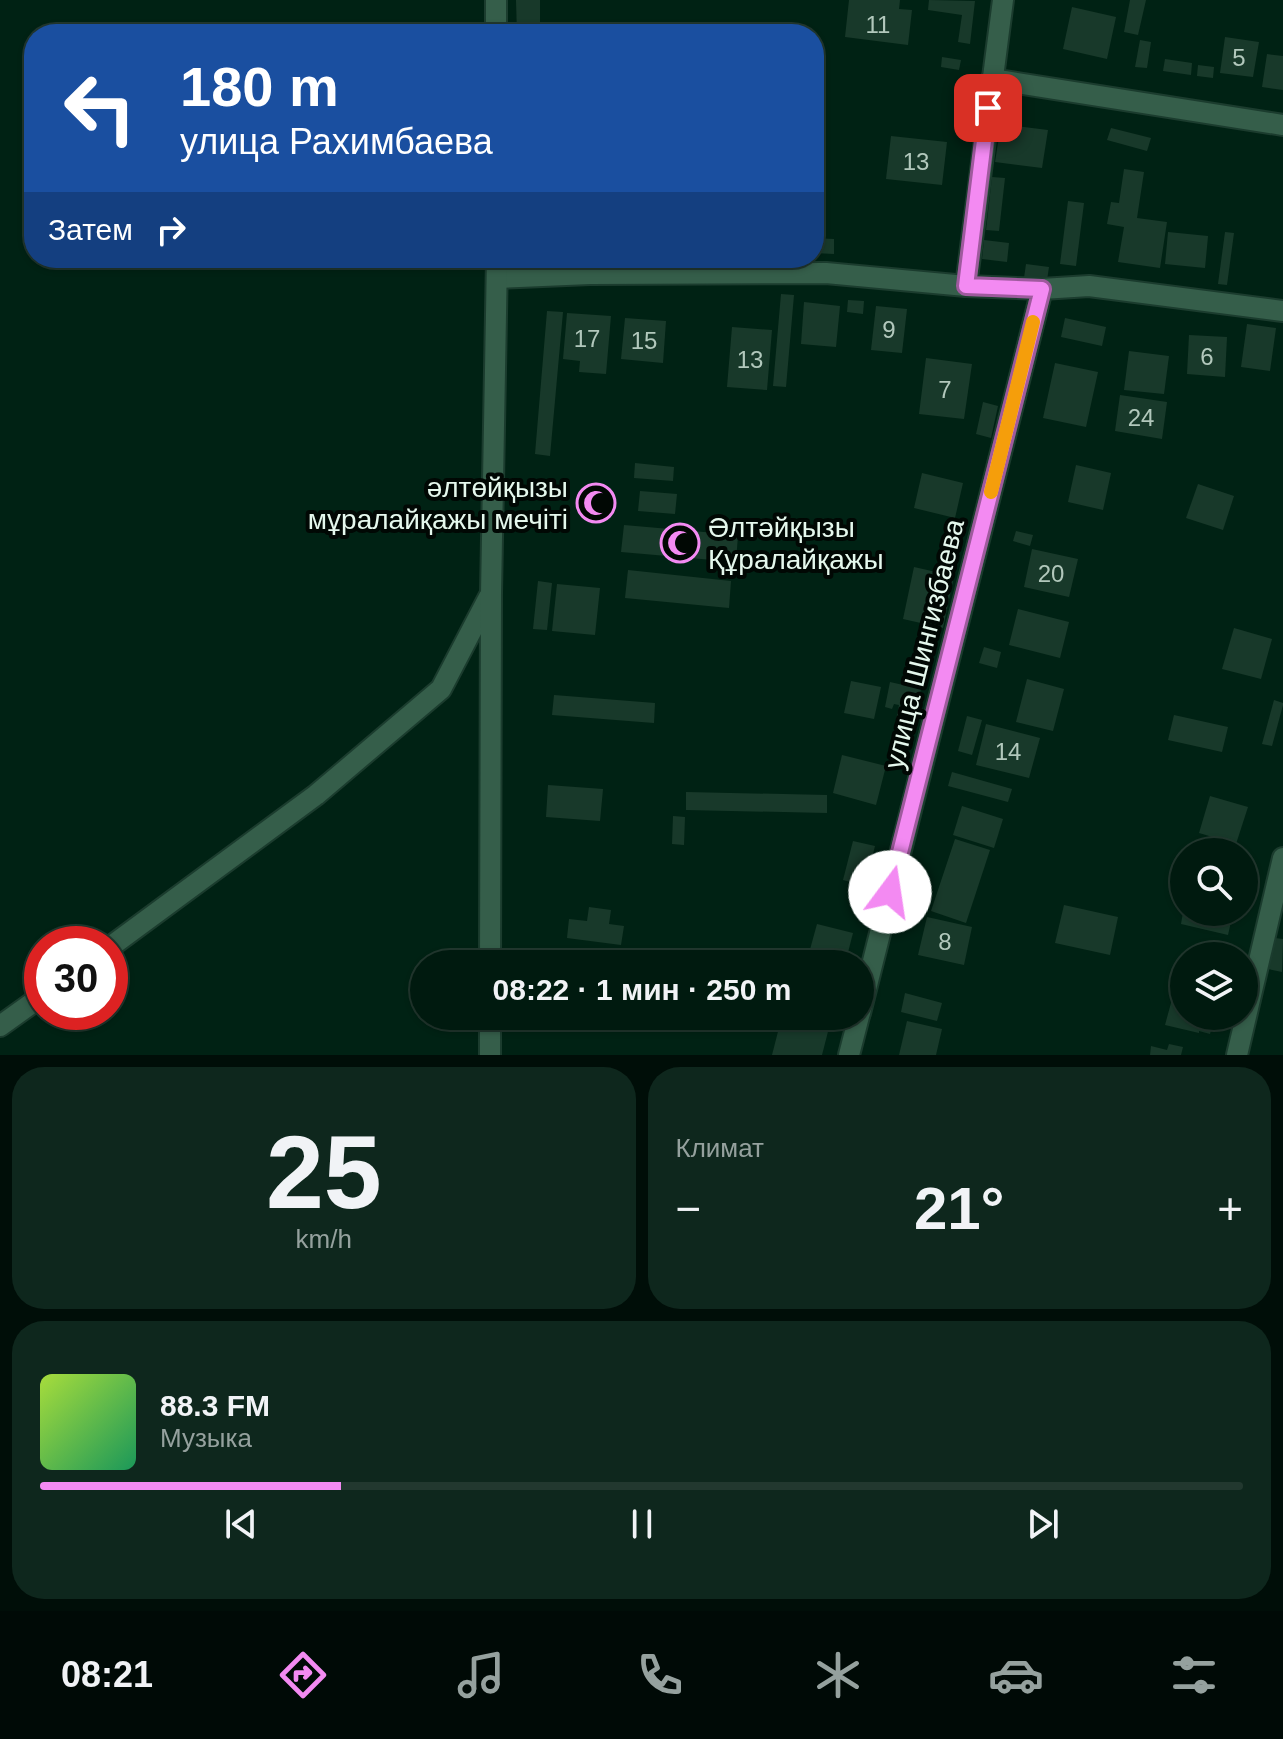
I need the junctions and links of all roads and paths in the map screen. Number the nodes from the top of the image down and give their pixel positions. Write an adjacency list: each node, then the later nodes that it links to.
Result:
1 (496, 0): 3 (street)
2 (1003, 0): 4 (street)
3 (496, 24)
4 (992, 79): 5 (street); 7 (street)
5 (1283, 125)
6 (497, 268): 7 (street); 10 (street)
7 (966, 286): 8 (street)
8 (1042, 289): 9 (street); 14 (street, улица Шингизбаева)
9 (1283, 311)
10 (491, 594): 12 (street); 13 (street)
11 (1283, 858): 21 (street)
12 (128, 934)
13 (490, 950)
14 (874, 959)
15 (24, 1009): 16 (street)
16 (0, 1026)
17 (490, 1030): 19 (street)
18 (856, 1030): 20 (street, улица Шингизбаева)
19 (490, 1055)
20 (849, 1055)
21 (1237, 1055)

